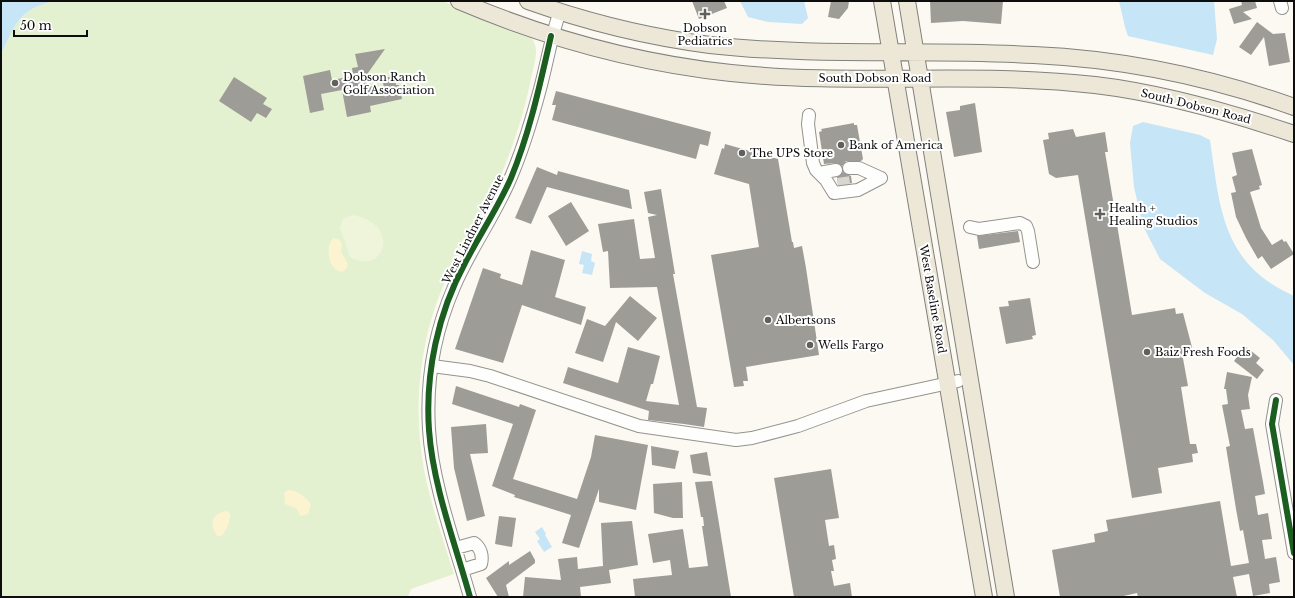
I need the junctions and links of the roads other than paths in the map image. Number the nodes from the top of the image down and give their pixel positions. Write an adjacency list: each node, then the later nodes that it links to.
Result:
1 (459, 1): 6 (main road, South Dobson Road)
2 (528, 1): 5 (main road)
3 (882, 1): 7 (main road, West Baseline Road)
4 (907, 1): 8 (main road, West Baseline Road)
5 (560, 11): 6 (street, West Lindner Avenue); 7 (main road)
6 (551, 36): 10 (main road, South Dobson Road); 19 (street, West Lindner Avenue)
7 (890, 53): 8 (main road); 10 (main road, West Baseline Road)
8 (916, 53): 9 (main road); 11 (main road, West Baseline Road)
9 (1120, 63): 12 (main road); 13 (main road)
10 (894, 78): 11 (main road, South Dobson Road); 20 (main road, West Baseline Road)
11 (920, 79): 12 (main road, South Dobson Road); 28 (main road, West Baseline Road)
12 (1117, 88): 15 (main road, South Dobson Road)
13 (1294, 107)
14 (809, 115): 16 (street)
15 (1294, 134)
16 (851, 175)
17 (970, 227): 18 (street)
18 (1032, 262)
19 (432, 366): 20 (street); 23 (street, West Lindner Avenue)
20 (953, 382): 27 (main road, West Baseline Road)
21 (1276, 400): 22 (street)
22 (1290, 502): 24 (street)
23 (456, 548): 25 (street, West Lindner Avenue); 25 (street)
24 (1294, 553)
25 (462, 570): 26 (street, West Lindner Avenue)
26 (470, 597)
27 (984, 597)
28 (1006, 597)

